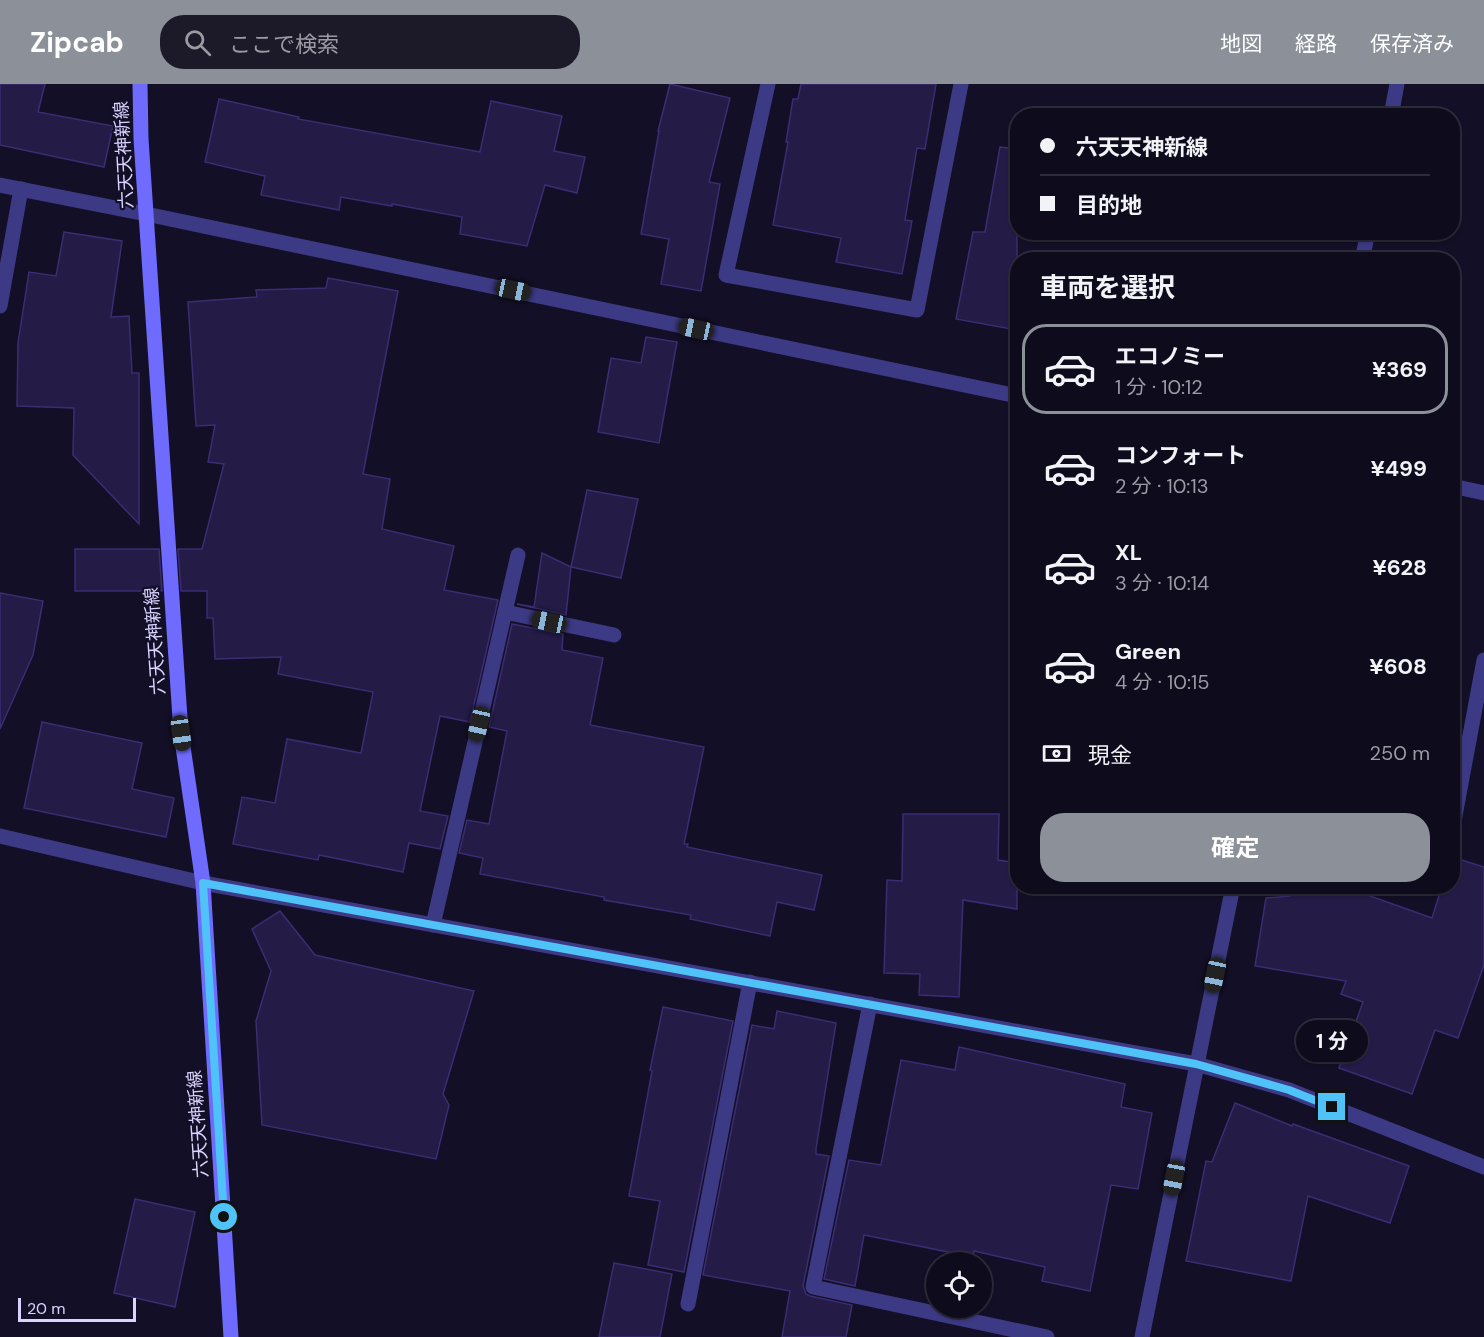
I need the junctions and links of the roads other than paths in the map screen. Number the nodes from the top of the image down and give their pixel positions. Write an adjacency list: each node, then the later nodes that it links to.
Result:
1 (140, 84): 8 (main road, 六天天神新線)
2 (768, 84): 3 (street)
3 (961, 84)
4 (1397, 84): 5 (street)
5 (1392, 108)
6 (0, 185): 7 (street)
7 (21, 189): 8 (street); 9 (street)
8 (146, 214): 10 (street); 19 (main road, 六天天神新線)
9 (0, 306)
10 (1010, 395)
11 (1460, 488): 12 (street)
12 (1484, 493)
13 (518, 555): 14 (street)
14 (505, 612): 15 (street); 21 (street)
15 (614, 636)
16 (1484, 660): 17 (street)
17 (1460, 789)
18 (0, 836): 19 (street)
19 (203, 883): 21 (street); 27 (main road, 六天天神新線)
20 (1231, 894): 24 (street)
21 (433, 925): 22 (street)
22 (750, 982): 23 (street); 26 (street)
23 (870, 1004): 24 (street); 28 (street)
24 (1196, 1064): 25 (street); 29 (street)
25 (1484, 1167)
26 (688, 1304)
27 (231, 1337)
28 (1047, 1337)
29 (1142, 1337)

